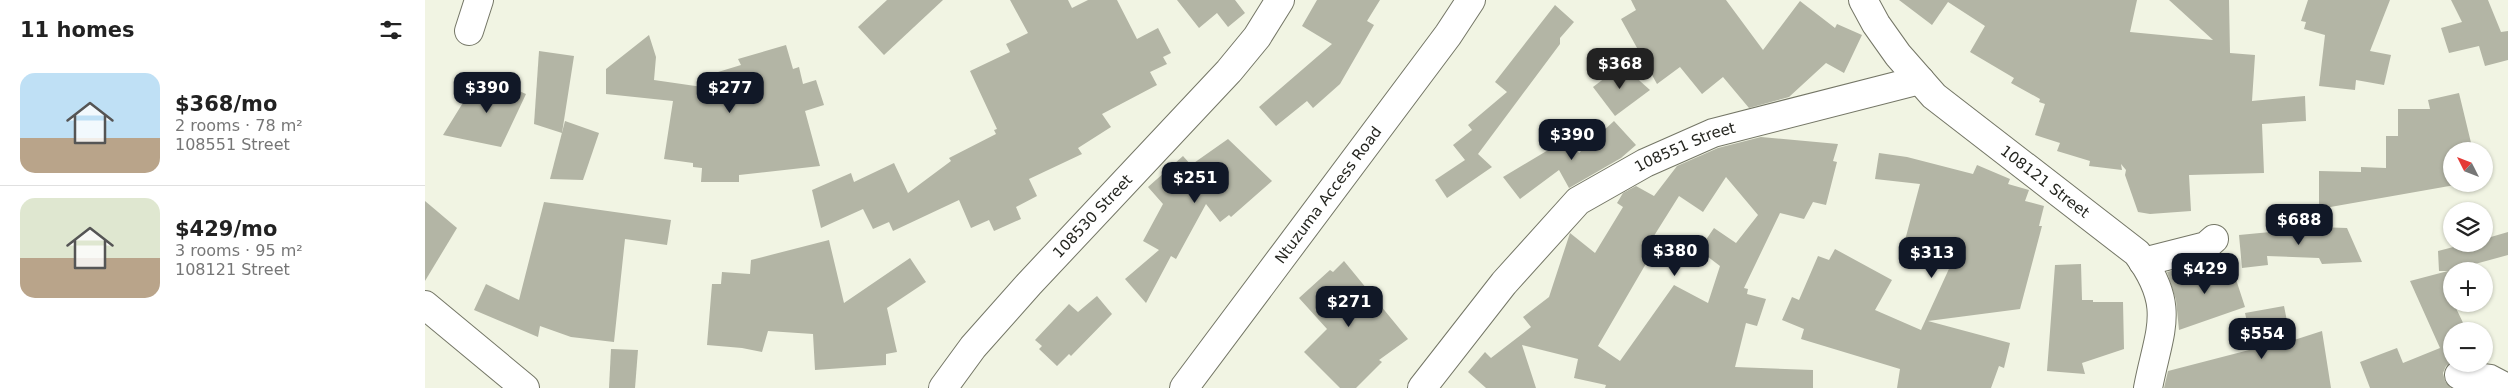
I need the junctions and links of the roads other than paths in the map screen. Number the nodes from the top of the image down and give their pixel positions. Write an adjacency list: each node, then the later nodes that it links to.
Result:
1 (479, 0): 5 (street)
2 (1281, 0): 12 (street, 108530 Street)
3 (1471, 0): 13 (street, Ntuzuma Access Road)
4 (1863, 0): 6 (street, 108121 Street)
5 (469, 31)
6 (1920, 80): 8 (street, 108121 Street); 14 (street, 108551 Street)
7 (2214, 239): 8 (street)
8 (2143, 262): 15 (street, 108121 Street)
9 (425, 305): 11 (street)
10 (2459, 375): 16 (street)
11 (525, 388)
12 (943, 388)
13 (1184, 388)
14 (1422, 388)
15 (2147, 388)
16 (2507, 388)

